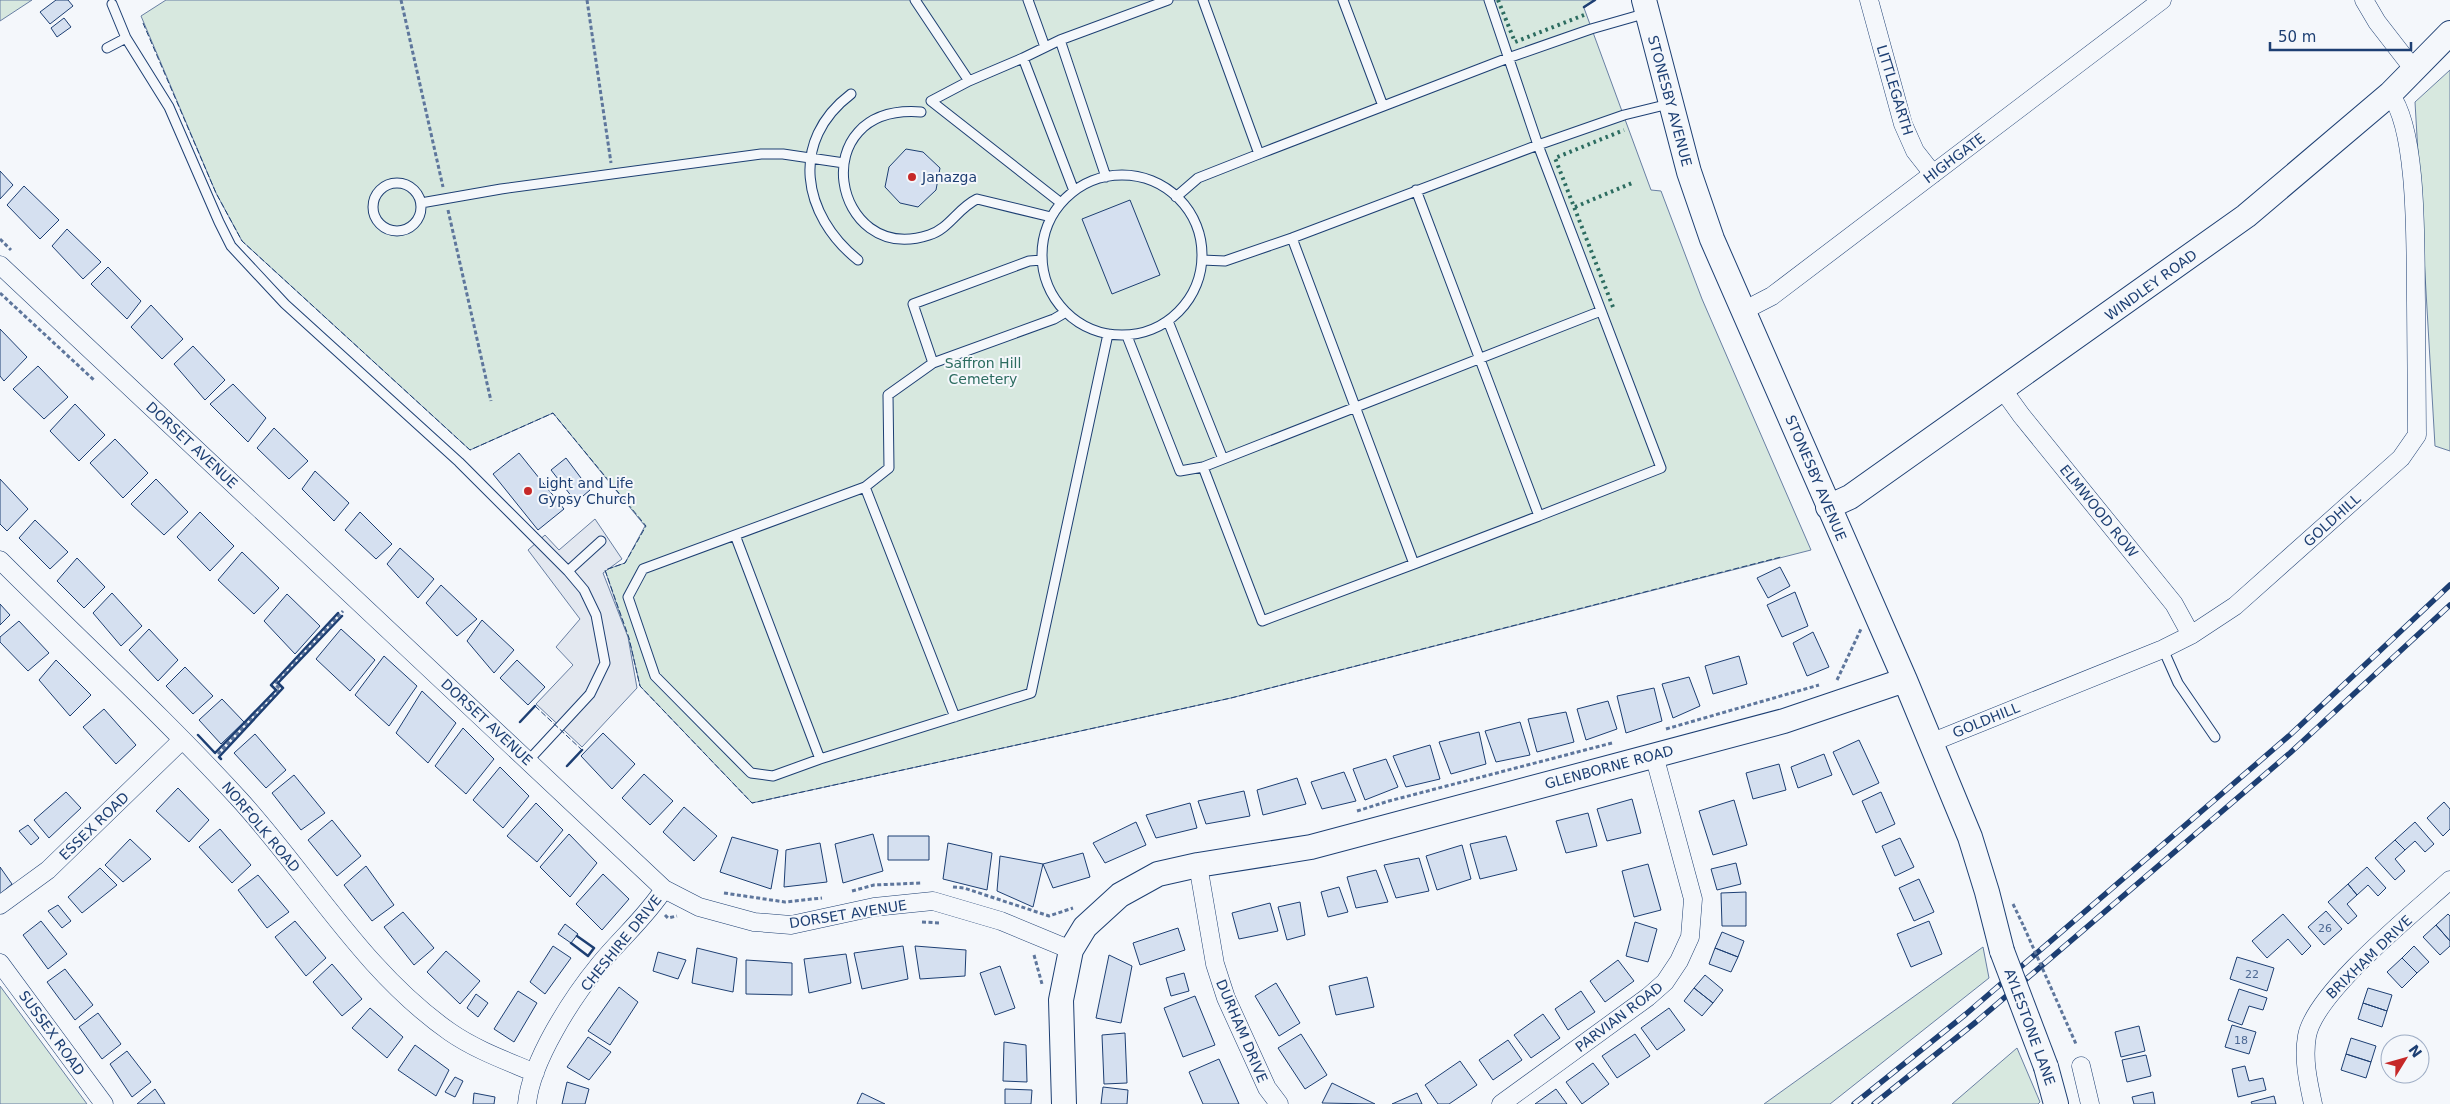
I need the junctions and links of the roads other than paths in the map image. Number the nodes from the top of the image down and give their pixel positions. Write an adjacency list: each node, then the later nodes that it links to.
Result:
1 (915, 0): 20 (lane)
2 (1028, 0): 15 (lane)
3 (1168, 0): 14 (lane)
4 (1203, 0): 27 (lane)
5 (1344, 0): 24 (lane)
6 (1489, 0): 18 (lane)
7 (1869, 0): 30 (street, LITTLEGARTH)
8 (2162, 0): 30 (street, HIGHGATE)
9 (2364, 0): 19 (street)
10 (112, 4): 13 (lane)
11 (1646, 6): 18 (lane); 23 (street, STONESBY AVENUE)
12 (2450, 33): 19 (street, WINDLEY ROAD)
13 (126, 38): 16 (lane); 62 (lane)
14 (1060, 40): 15 (lane); 31 (lane)
15 (1045, 47): 17 (lane)
16 (108, 48)
17 (1023, 58): 20 (lane); 32 (lane)
18 (1508, 58): 24 (lane); 26 (lane)
19 (2415, 71): 22 (street, WINDLEY ROAD)
20 (969, 81): 35 (lane)
21 (852, 94): 28 (lane)
22 (2390, 94): 51 (street, WINDLEY ROAD); 63 (street, GOLDHILL)
23 (1671, 103): 26 (lane); 44 (street, STONESBY AVENUE)
24 (1384, 106): 27 (lane)
25 (921, 112): 29 (lane)
26 (1538, 145): 33 (lane); 43 (lane)
27 (1259, 154): 34 (lane)
28 (812, 158): 29 (lane); 36 (lane); 39 (lane)
29 (844, 163): 37 (lane)
30 (1933, 174): 44 (street, HIGHGATE)
31 (1106, 177): 32 (lane); 34 (lane)
32 (1074, 190): 35 (lane)
33 (1416, 190): 38 (lane); 49 (lane)
34 (1176, 197): 41 (lane)
35 (1061, 202): 37 (lane)
36 (421, 203): 36 (lane)
37 (1051, 217): 40 (lane)
38 (1292, 238): 41 (lane); 52 (lane)
39 (858, 260)
40 (1042, 260): 45 (lane); 50 (lane)
41 (1202, 260): 46 (lane)
42 (0, 265): 72 (street, DORSET AVENUE)
43 (1601, 311): 49 (lane); 57 (lane)
44 (1743, 311): 56 (street, STONESBY AVENUE)
45 (1066, 312): 47 (lane); 50 (lane)
46 (1168, 322): 48 (lane); 53 (lane)
47 (1108, 334): 48 (lane); 66 (lane)
48 (1127, 336): 54 (lane)
49 (1479, 359): 52 (lane); 57 (lane)
50 (933, 363): 55 (lane)
51 (2003, 390): 56 (street, WINDLEY ROAD); 63 (street, ELMWOOD ROW)
52 (1356, 406): 53 (lane); 61 (lane)
53 (1223, 459): 54 (lane)
54 (1203, 467): 61 (lane)
55 (865, 487): 58 (lane); 66 (lane)
56 (1828, 507): 65 (street, STONESBY AVENUE)
57 (1539, 516): 61 (lane)
58 (735, 535): 71 (lane); 71 (lane)
59 (601, 542): 62 (lane)
60 (0, 560): 68 (street, NORFOLK ROAD)
61 (1414, 564)
62 (568, 571): 72 (lane)
63 (2191, 635): 64 (street, GOLDHILL)
64 (2163, 649): 67 (lane); 69 (street, GOLDHILL)
65 (1905, 680): 69 (street, STONESBY AVENUE); 70 (street, GLENBORNE ROAD)
66 (955, 717): 71 (lane)
67 (2215, 737)
68 (182, 740): 76 (street, ESSEX ROAD); 81 (street, NORFOLK ROAD)
69 (1930, 743): 78 (street, STONESBY AVENUE)
70 (1654, 755): 73 (street, GLENBORNE ROAD); 86 (street, PARVIAN ROAD)
71 (820, 759)
72 (528, 761): 75 (street, DORSET AVENUE)
73 (1198, 865): 77 (street, GLENBORNE ROAD); 85 (street, DURHAM DRIVE)
74 (2450, 880): 89 (street, BRIXHAM DRIVE)
75 (664, 889): 77 (street, DORSET AVENUE); 81 (street, CHESHIRE DRIVE)
76 (0, 905)
77 (1071, 950): 84 (street)
78 (2002, 951): 87 (street, AYLESTONE LANE, bridge)
79 (0, 963): 82 (street, SUSSEX ROAD)
80 (2081, 1066): 88 (street)
81 (535, 1073): 83 (street, CHESHIRE DRIVE)
82 (104, 1104)
83 (527, 1104)
84 (1064, 1104)
85 (1279, 1104)
86 (1500, 1104)
87 (2056, 1104)
88 (2090, 1104)
89 (2313, 1104)

